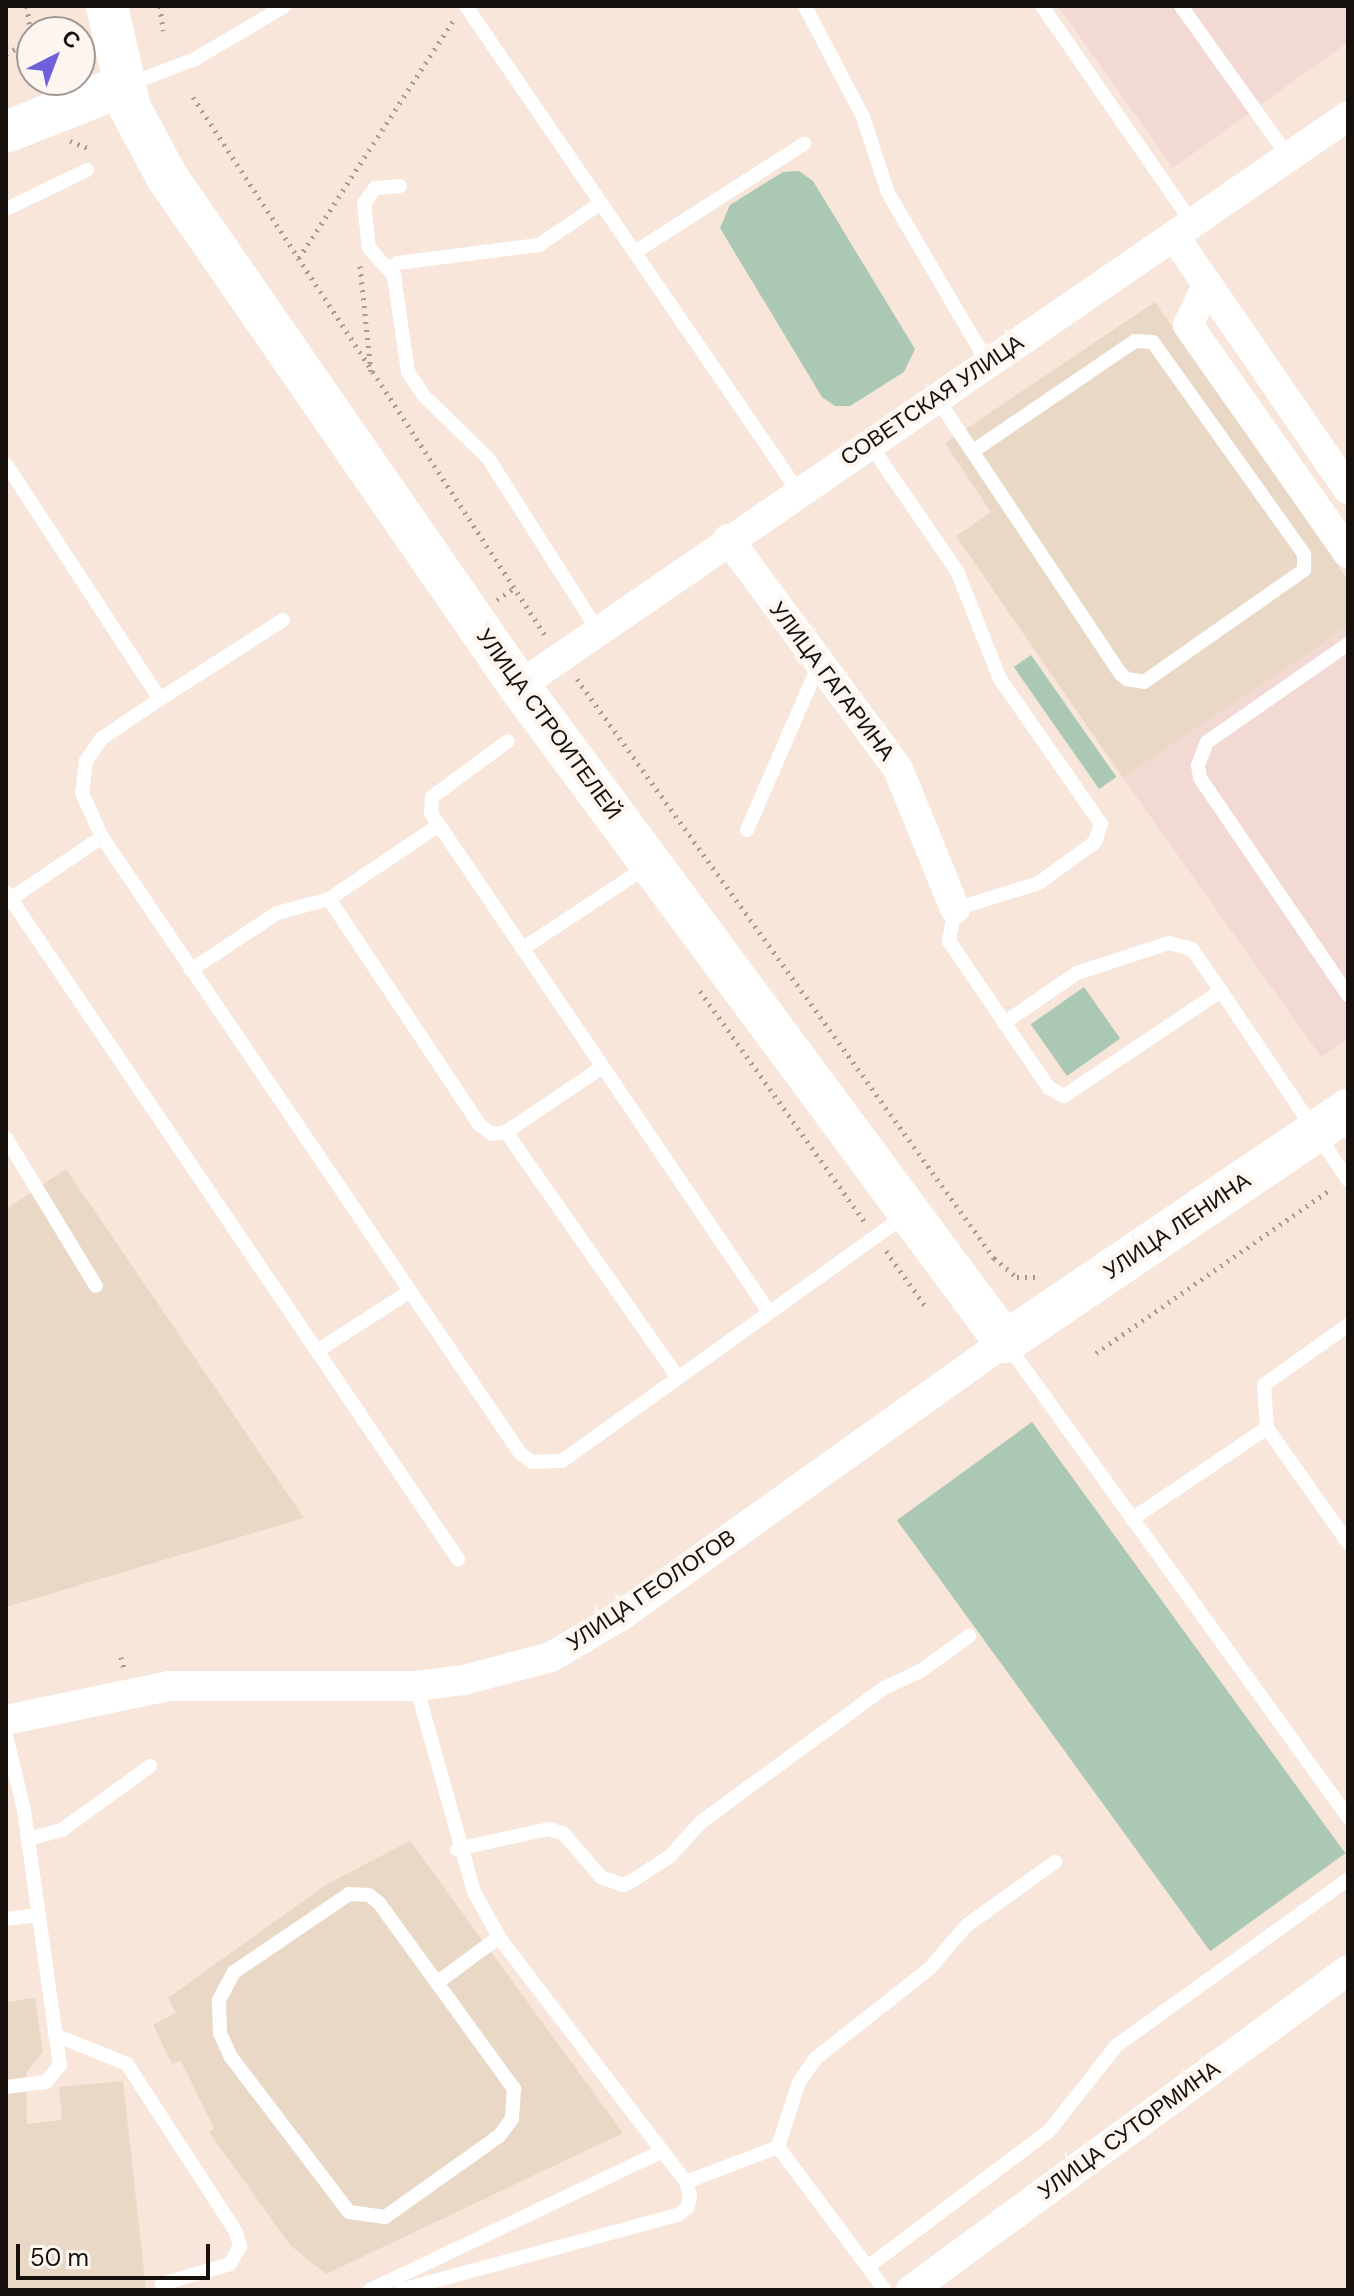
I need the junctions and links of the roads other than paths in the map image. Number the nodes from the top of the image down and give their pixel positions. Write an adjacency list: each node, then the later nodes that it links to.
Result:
1 (107, 6): 7 (main road, УЛИЦА СТРОИТЕЛЕЙ)
2 (285, 6): 7 (lane)
3 (466, 6): 14 (lane)
4 (1042, 6): 16 (lane)
5 (1181, 6): 11 (lane)
6 (806, 8): 20 (lane)
7 (123, 86): 9 (main road); 33 (main road, УЛИЦА СТРОИТЕЛЕЙ)
8 (1348, 116): 11 (street, СОВЕТСКАЯ УЛИЦА)
9 (6, 132)
10 (804, 144): 17 (lane)
11 (1288, 156): 16 (street, СОВЕТСКАЯ УЛИЦА)
12 (87, 170): 15 (lane)
13 (400, 186): 18 (lane)
14 (601, 203): 17 (lane); 18 (lane)
15 (6, 209)
16 (1183, 229): 19 (street); 20 (street, СОВЕТСКАЯ УЛИЦА)
17 (635, 252): 26 (lane)
18 (391, 268): 30 (lane)
19 (1207, 286): 25 (street); 28 (street)
20 (987, 362): 21 (street, СОВЕТСКАЯ УЛИЦА)
21 (936, 397): 22 (street, СОВЕТСКАЯ УЛИЦА); 23 (lane)
22 (869, 443): 26 (street, СОВЕТСКАЯ УЛИЦА); 42 (lane)
23 (973, 451): 23 (lane)
24 (6, 464): 34 (lane)
25 (1348, 489)
26 (798, 491): 27 (street, СОВЕТСКАЯ УЛИЦА)
27 (728, 539): 30 (street, СОВЕТСКАЯ УЛИЦА); 32 (street, УЛИЦА ГАГАРИНА)
28 (1348, 553)
29 (283, 620): 34 (lane)
30 (597, 629): 33 (street, СОВЕТСКАЯ УЛИЦА)
31 (1348, 644): 46 (lane)
32 (818, 667): 37 (lane); 42 (street, УЛИЦА ГАГАРИНА)
33 (519, 686): 39 (main road, УЛИЦА СТРОИТЕЛЕЙ)
34 (160, 699): 38 (lane)
35 (508, 741): 36 (lane)
36 (439, 825): 41 (lane); 43 (lane)
37 (747, 830)
38 (102, 837): 40 (lane); 44 (lane)
39 (651, 863): 43 (lane); 53 (main road, УЛИЦА СТРОИТЕЛЕЙ)
40 (8, 897): 59 (lane)
41 (329, 899): 44 (lane); 50 (lane)
42 (955, 909): 47 (lane, УЛИЦА ГАГАРИНА)
43 (522, 949): 48 (lane)
44 (191, 970): 55 (lane)
45 (1221, 991): 47 (lane); 47 (lane, УЛИЦА ГАГАРИНА); 49 (lane)
46 (1348, 995)
47 (1004, 1023)
48 (601, 1068): 50 (lane); 56 (lane)
49 (1332, 1121): 52 (lane); 58 (main road, УЛИЦА ЛЕНИНА)
50 (506, 1132): 60 (lane)
51 (6, 1138): 54 (lane)
52 (1347, 1179)
53 (910, 1212): 56 (lane); 58 (main road, УЛИЦА СТРОИТЕЛЕЙ)
54 (96, 1286)
55 (409, 1292): 59 (lane); 60 (lane)
56 (769, 1312): 60 (lane)
57 (1348, 1325): 61 (lane)
58 (1005, 1342): 62 (lane); 66 (street, УЛИЦА ГЕОЛОГОВ)
59 (317, 1351): 64 (lane)
60 (678, 1378)
61 (1267, 1428): 62 (lane); 63 (lane)
62 (1132, 1519): 70 (lane)
63 (1348, 1543)
64 (458, 1559)
65 (969, 1636): 72 (lane)
66 (416, 1686): 67 (street, УЛИЦА ГЕОЛОГОВ); 72 (lane)
67 (6, 1720)
68 (6, 1736): 71 (lane)
69 (150, 1766): 71 (lane)
70 (1348, 1817)
71 (28, 1839): 75 (lane)
72 (457, 1849): 77 (lane)
73 (1055, 1862): 82 (lane)
74 (1348, 1879): 85 (lane)
75 (37, 1915): 76 (lane); 80 (lane)
76 (6, 1919)
77 (499, 1937): 79 (lane); 83 (lane)
78 (1348, 1970): 90 (street, УЛИЦА СУТОРМИНА)
79 (438, 1982): 79 (lane)
80 (55, 2035): 81 (lane); 86 (lane)
81 (6, 2087)
82 (778, 2147): 84 (lane); 85 (lane)
83 (663, 2151): 84 (lane); 87 (lane)
84 (686, 2182): 88 (lane)
85 (869, 2266): 89 (lane)
86 (162, 2284)
87 (370, 2290)
88 (401, 2290)
89 (885, 2290)
90 (911, 2290)

